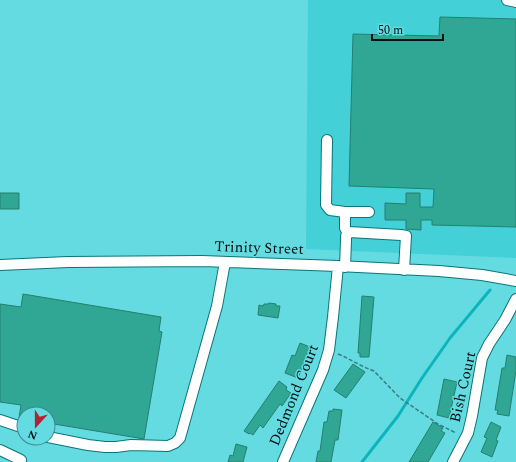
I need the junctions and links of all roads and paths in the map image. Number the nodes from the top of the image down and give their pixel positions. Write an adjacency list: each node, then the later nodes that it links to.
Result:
1 (507, 0): 2 (street)
2 (516, 2)
3 (327, 140): 4 (street)
4 (345, 212): 5 (street); 6 (street, Dedmond Court)
5 (369, 212)
6 (348, 234): 9 (street, Dedmond Court); 10 (street)
7 (225, 262): 8 (street, Trinity Street); 9 (street, Trinity Street); 17 (street)
8 (0, 265)
9 (341, 267): 10 (street, Trinity Street); 13 (street, Dedmond Court)
10 (404, 270): 11 (street, Trinity Street)
11 (516, 281)
12 (516, 299): 16 (street, Bish Court)
13 (328, 352): 16 (path); 20 (street, Dedmond Court)
14 (0, 420): 15 (street)
15 (16, 425)
16 (465, 438): 21 (street, Bish Court)
17 (56, 439)
18 (0, 450): 19 (street)
19 (21, 460)
20 (283, 462)
21 (453, 462)

